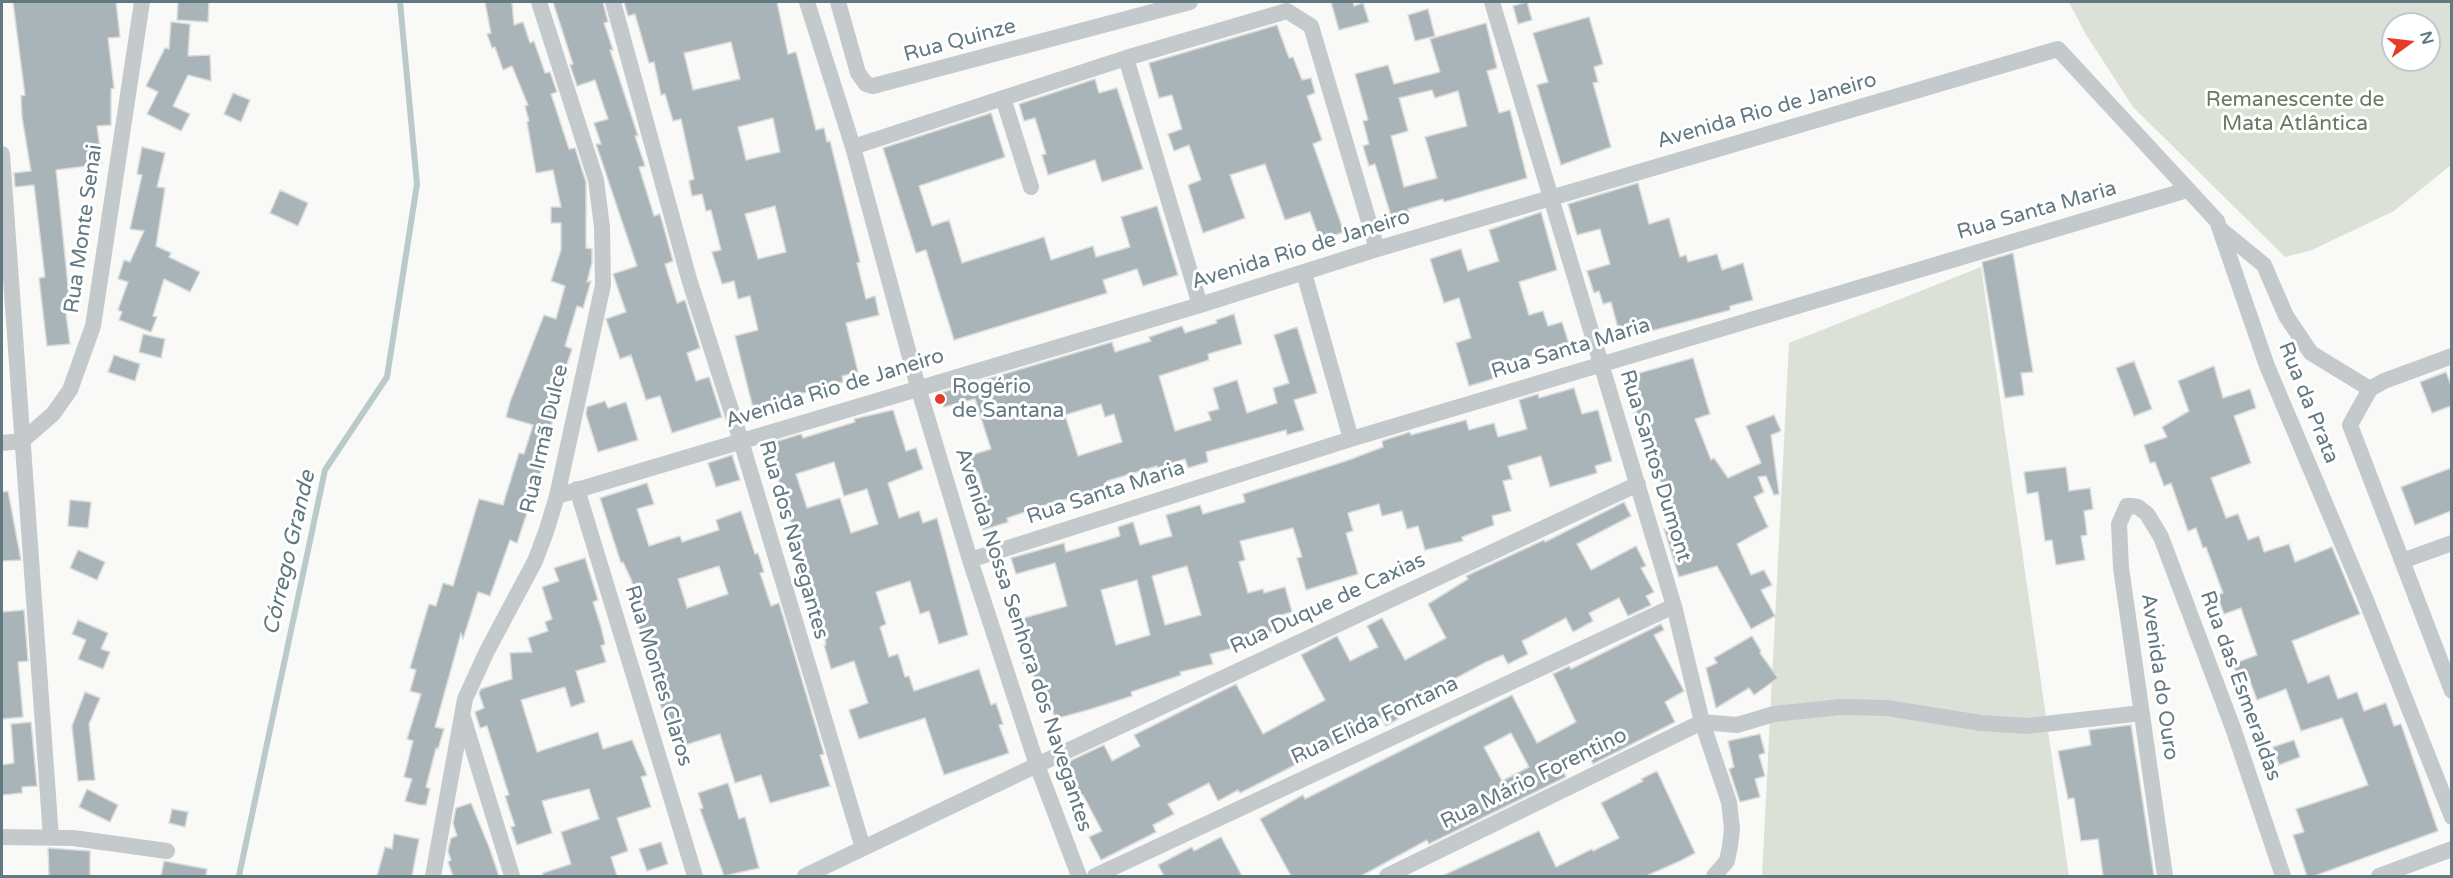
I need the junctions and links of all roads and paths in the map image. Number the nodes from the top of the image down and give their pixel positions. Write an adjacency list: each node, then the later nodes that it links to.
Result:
1 (142, 2): 25 (street, Rua Monte Senai)
2 (539, 2): 30 (street, Rua Irmã Dulce)
3 (613, 2): 26 (street, Rua dos Navegantes)
4 (807, 2): 11 (street, Avenida Nossa Senhora dos Navegantes)
5 (838, 2): 6 (street, Rua Quinze)
6 (1190, 2)
7 (1492, 2): 15 (street, Rua Santos Dumont)
8 (2058, 49): 14 (street, Rua da Prata); 15 (street, Avenida Rio de Janeiro)
9 (1126, 58): 10 (street); 17 (street); 19 (street)
10 (1003, 98): 11 (street); 13 (street)
11 (853, 147): 22 (street, Avenida Nossa Senhora dos Navegantes)
12 (2, 154): 25 (street)
13 (1031, 187)
14 (2187, 190): 16 (street, Rua da Prata); 21 (street, Rua Santa Maria)
15 (1552, 198): 17 (street, Avenida Rio de Janeiro); 21 (street, Rua Santos Dumont)
16 (2219, 228): 23 (street); 41 (street, Rua da Prata)
17 (1377, 249): 18 (street, Avenida Rio de Janeiro)
18 (1304, 273): 19 (street, Avenida Rio de Janeiro); 24 (street)
19 (1200, 305): 22 (street, Avenida Rio de Janeiro)
20 (2451, 356): 23 (street)
21 (1601, 363): 24 (street, Rua Santa Maria); 28 (street, Rua Santos Dumont)
22 (918, 387): 26 (street, Avenida Rio de Janeiro); 33 (street, Avenida Nossa Senhora dos Navegantes)
23 (2370, 389): 34 (street)
24 (1351, 439): 33 (street, Rua Santa Maria)
25 (22, 441): 27 (street); 43 (street)
26 (741, 441): 29 (street, Avenida Rio de Janeiro); 44 (street, Rua dos Navegantes)
27 (2, 443)
28 (1638, 484): 35 (street, Rua Santos Dumont); 40 (street, Rua Duque de Caxias)
29 (577, 489): 30 (street, Avenida Rio de Janeiro); 49 (street, Rua Montes Claros)
30 (557, 496): 37 (street, Rua Irmã Dulce)
31 (2147, 514): 38 (street, Avenida do Ouro); 56 (street, Rua das Esmeraldas)
32 (2451, 543): 34 (street)
33 (970, 560): 40 (street, Avenida Nossa Senhora dos Navegantes)
34 (2402, 561): 36 (street)
35 (1674, 606): 39 (street, Rua Santos Dumont); 52 (street, Rua Elida Fontana)
36 (2451, 691)
37 (462, 713): 47 (street, Rua Irmã Dulce); 48 (street)
38 (2142, 713): 39 (street); 55 (street, Avenida do Ouro)
39 (1702, 722): 53 (street, Rua Mário Forentino); 54 (street, Rua Santos Dumont)
40 (1037, 765): 44 (street, Rua Duque de Caxias); 51 (street, Avenida Nossa Senhora dos Navegantes)
41 (2451, 817)
42 (2, 837): 43 (street)
43 (51, 837): 46 (street)
44 (863, 848): 50 (street, Rua Duque de Caxias)
45 (2451, 849): 57 (street)
46 (167, 851)
47 (433, 876)
48 (512, 876)
49 (695, 876)
50 (805, 876)
51 (1079, 876)
52 (1095, 876)
53 (1387, 876)
54 (1715, 876)
55 (2165, 876)
56 (2283, 876)
57 (2379, 876)

